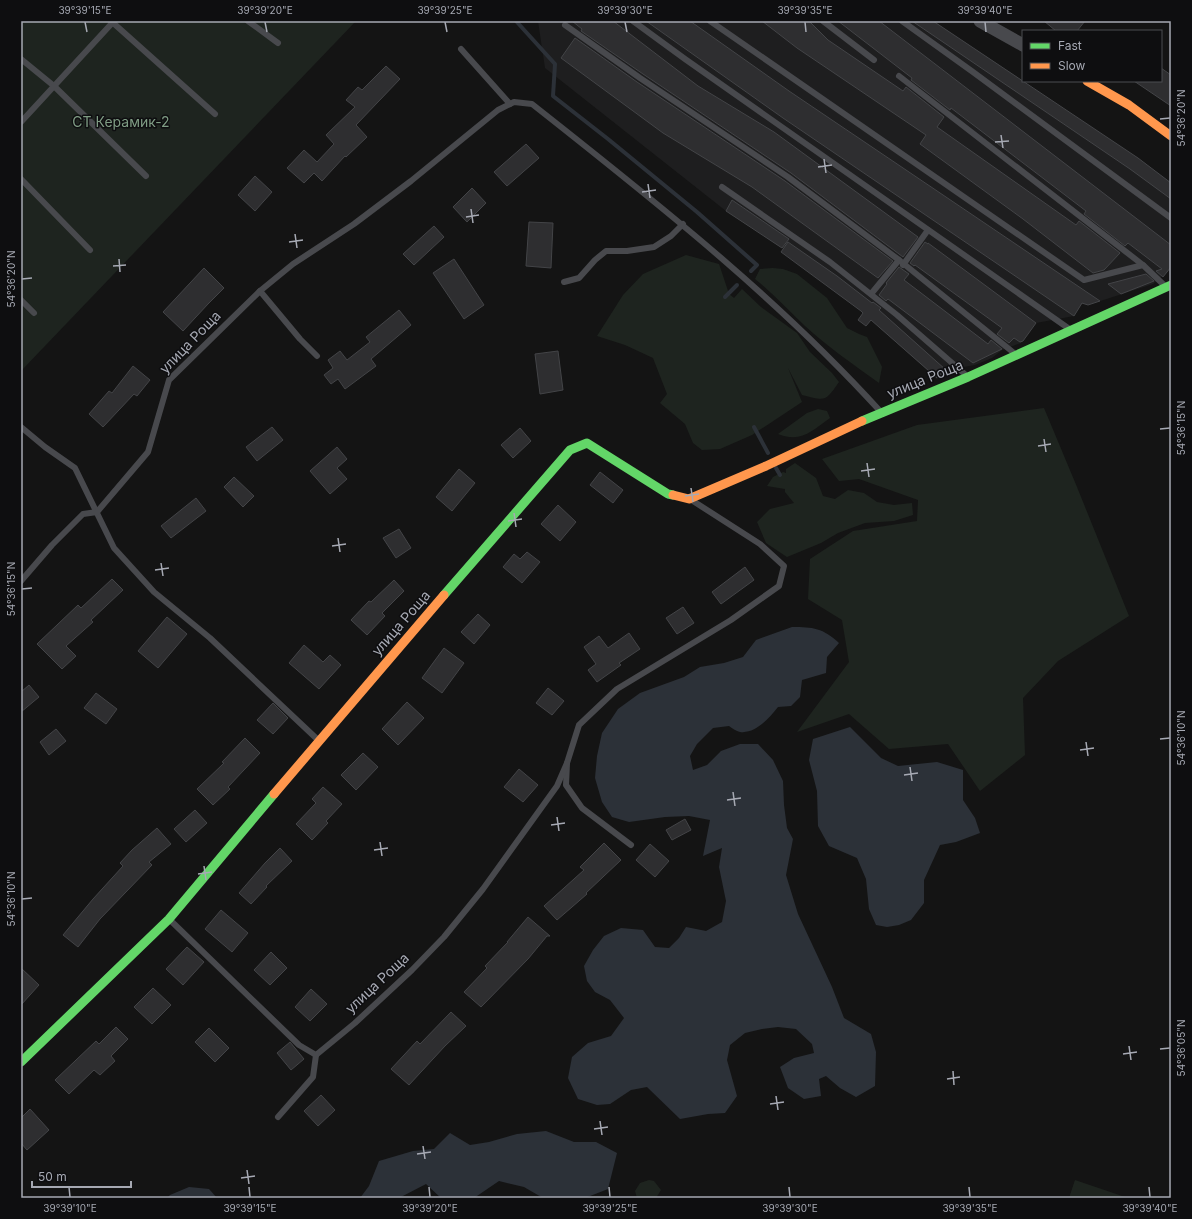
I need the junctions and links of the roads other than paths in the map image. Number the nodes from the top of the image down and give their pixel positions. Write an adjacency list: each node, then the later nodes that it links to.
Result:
1 (112, 21): 16 (lane); 18 (lane)
2 (248, 21): 9 (lane)
3 (633, 21): 26 (lane)
4 (710, 21): 29 (lane)
5 (823, 21): 13 (lane)
6 (902, 21): 24 (lane)
7 (980, 21): 10 (street)
8 (565, 25): 28 (lane)
9 (278, 43)
10 (1022, 44)
11 (461, 49): 17 (lane)
12 (21, 59): 16 (lane)
13 (874, 60)
14 (899, 76): 29 (lane)
15 (1089, 82): 20 (street)
16 (54, 86): 19 (lane); 21 (lane)
17 (510, 104): 25 (lane); 32 (lane, улица Роща)
18 (215, 114)
19 (21, 122)
20 (1171, 136)
21 (146, 176)
22 (21, 179): 27 (lane)
23 (722, 187): 33 (lane)
24 (1171, 218)
25 (683, 224): 30 (lane); 40 (lane)
26 (928, 230): 28 (lane); 36 (lane)
27 (90, 250)
28 (901, 262): 33 (lane); 37 (lane)
29 (1143, 265): 31 (lane)
30 (564, 282)
31 (1168, 286): 36 (street, улица Роща)
32 (260, 291): 38 (lane); 43 (lane, улица Роща)
33 (871, 294): 39 (lane)
34 (21, 300): 35 (lane)
35 (34, 313)
36 (1071, 330): 37 (street, улица Роща)
37 (1017, 355): 39 (street, улица Роща)
38 (317, 356)
39 (968, 377): 40 (street, улица Роща)
40 (881, 412): 42 (street, улица Роща)
41 (21, 427): 43 (lane)
42 (689, 499): 45 (street, улица Роща); 46 (lane, улица Роща)
43 (97, 512): 44 (lane); 45 (lane)
44 (21, 581)
45 (318, 740): 48 (street, улица Роща)
46 (567, 763): 47 (lane, улица Роща); 49 (lane, улица Роща)
47 (631, 845)
48 (169, 919): 49 (lane); 50 (street, улица Роща)
49 (316, 1055): 51 (lane)
50 (21, 1062)
51 (278, 1117)

